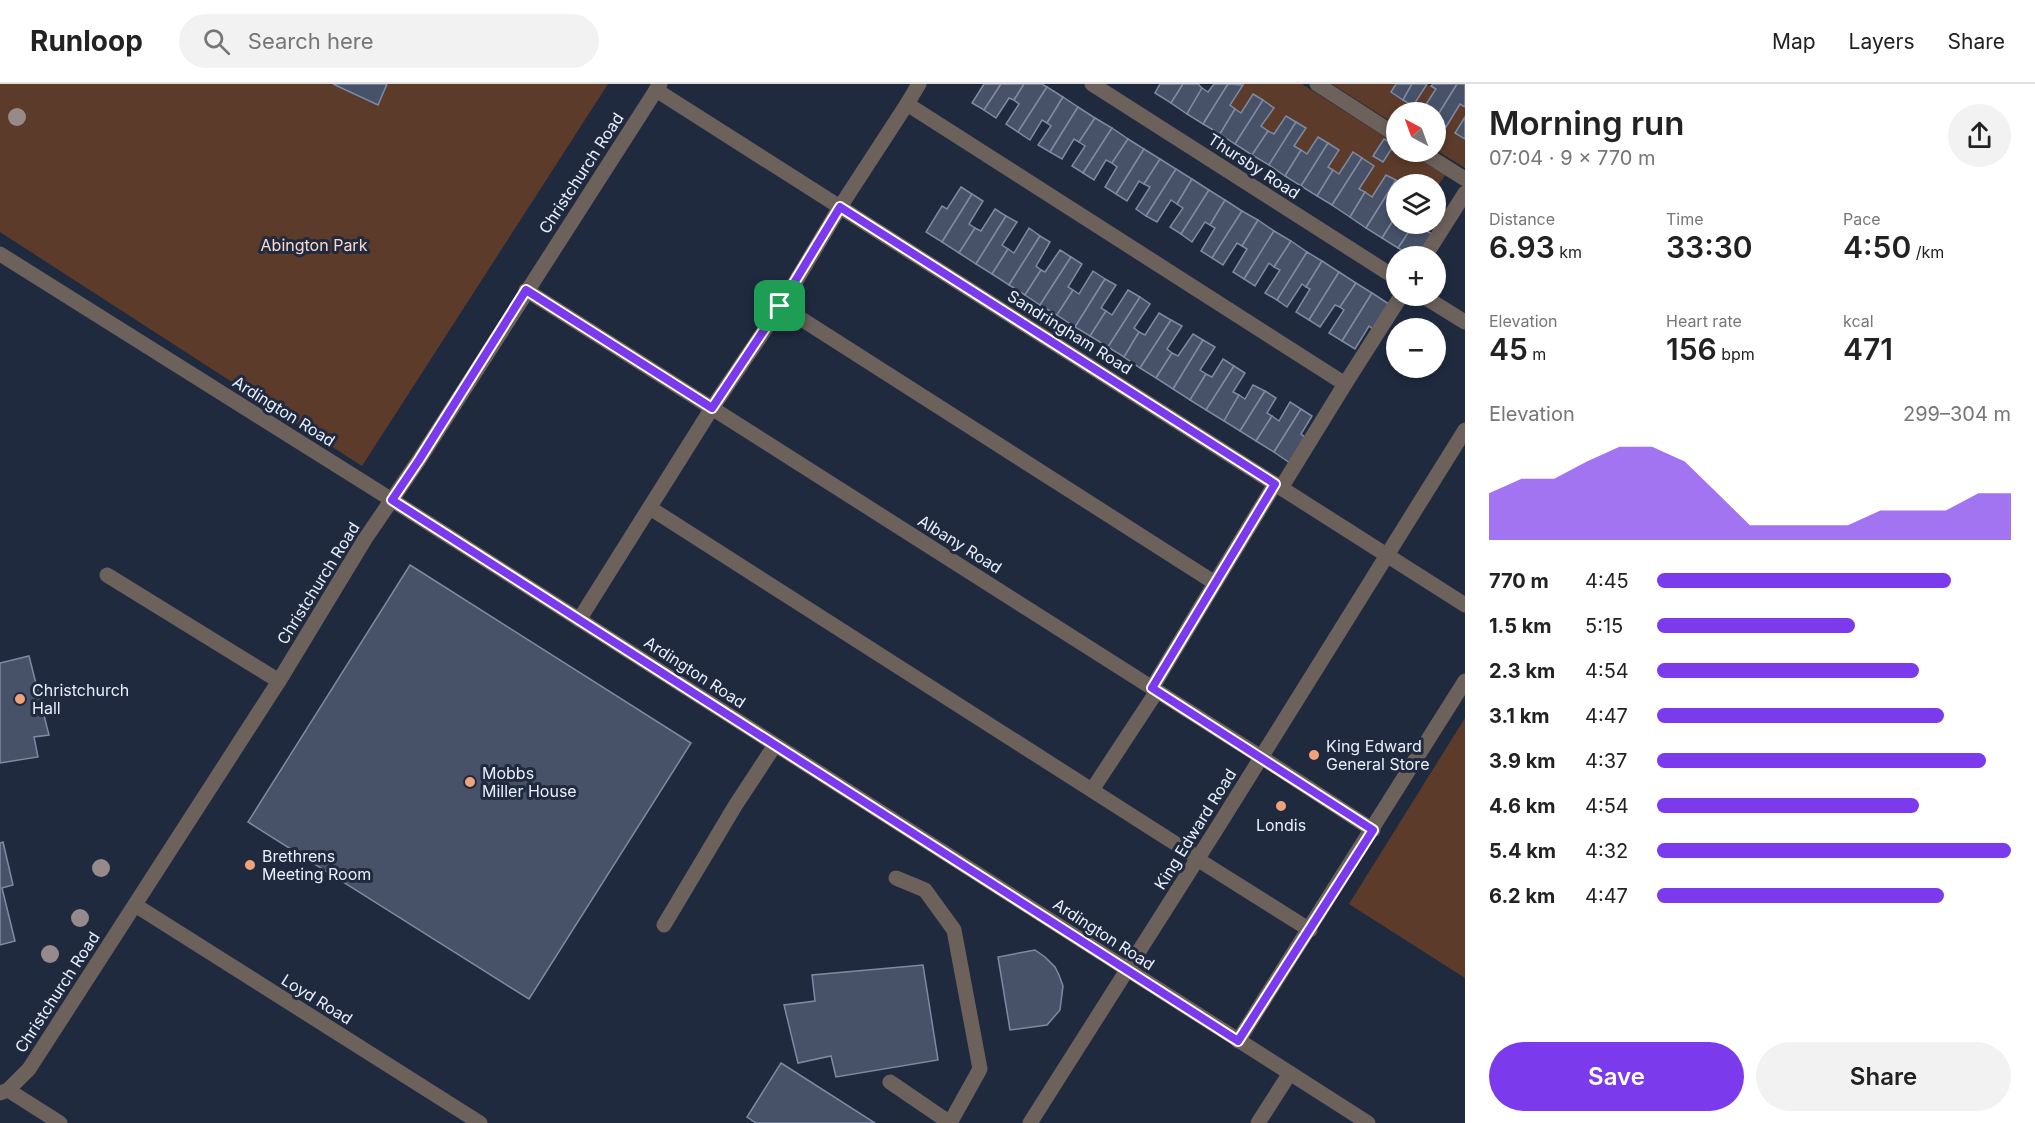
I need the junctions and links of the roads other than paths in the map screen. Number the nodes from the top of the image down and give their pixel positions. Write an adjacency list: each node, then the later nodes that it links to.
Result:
1 (919, 84): 5 (street)
2 (1092, 84): 13 (street, Thursby Road)
3 (1317, 84): 6 (street)
4 (658, 87): 10 (street, Sandringham Road); 14 (street, Christchurch Road)
5 (907, 105): 10 (street); 19 (street)
6 (1386, 129)
7 (1438, 162): 8 (street)
8 (1465, 179)
9 (1465, 193): 11 (street)
10 (840, 207): 15 (street); 22 (street, Sandringham Road)
11 (1431, 246)
12 (0, 254): 23 (street, Ardington Road)
13 (1386, 272)
14 (526, 290): 20 (street, Albany Road); 23 (street, Christchurch Road)
15 (780, 306): 20 (street); 27 (street)
16 (1395, 306): 19 (street)
17 (1439, 306): 18 (street)
18 (1465, 322)
19 (1345, 384): 22 (street)
20 (712, 408): 24 (street); 32 (street, Albany Road)
21 (1465, 430): 25 (street, King Edward Road)
22 (1278, 486): 25 (street, Sandringham Road); 27 (street)
23 (392, 500): 29 (street, Ardington Road); 30 (street, Christchurch Road)
24 (650, 508): 29 (street); 35 (street)
25 (1386, 555): 28 (street, Sandringham Road); 34 (street, King Edward Road)
26 (107, 575): 30 (street)
27 (1215, 584): 32 (street)
28 (1465, 605)
29 (579, 620): 33 (street, Ardington Road)
30 (279, 681): 39 (street, Christchurch Road)
31 (1465, 681): 36 (street)
32 (1155, 689): 34 (street, Albany Road); 35 (street)
33 (775, 745): 40 (street); 42 (street, Ardington Road)
34 (1261, 757): 36 (street, Albany Road); 37 (street, King Edward Road)
35 (1092, 790): 37 (street)
36 (1373, 830): 41 (street)
37 (1198, 858): 41 (street); 42 (street, King Edward Road)
38 (896, 878): 49 (street)
39 (135, 905): 46 (street, Christchurch Road); 48 (street, Loyd Road)
40 (664, 925)
41 (1310, 930): 43 (street)
42 (1126, 969): 43 (street, Ardington Road); 50 (street, King Edward Road)
43 (1238, 1041): 44 (street, Ardington Road)
44 (1290, 1073): 51 (street); 52 (street, Ardington Road)
45 (890, 1082): 49 (street)
46 (4, 1092): 47 (street)
47 (60, 1123)
48 (480, 1123)
49 (950, 1123)
50 (1030, 1123)
51 (1258, 1123)
52 (1368, 1123)

